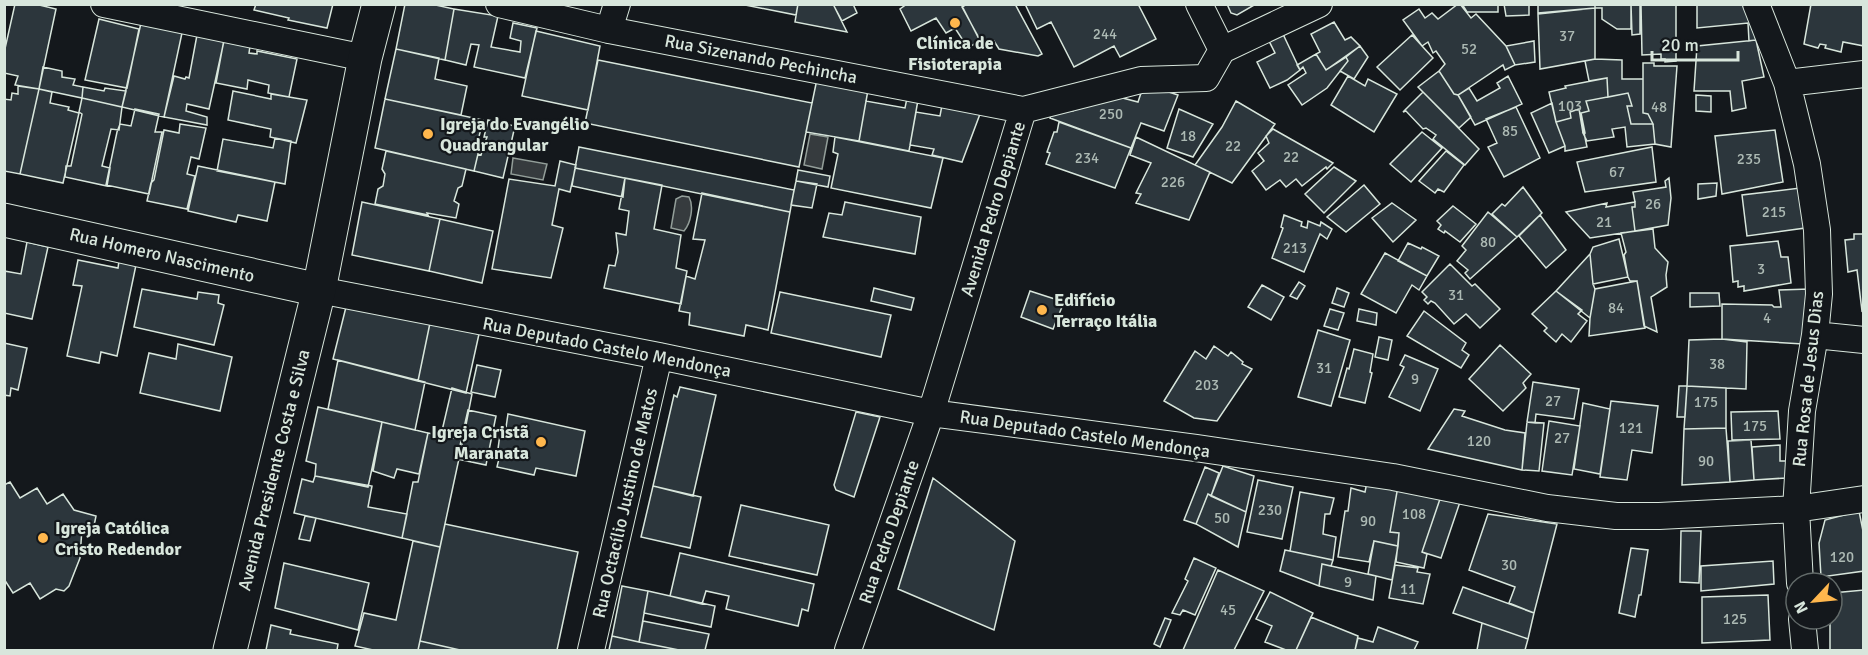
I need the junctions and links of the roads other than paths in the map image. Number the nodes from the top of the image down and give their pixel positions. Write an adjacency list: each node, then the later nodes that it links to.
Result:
1 (104, 4): 10 (street)
2 (379, 4): 10 (street, Avenida Presidente Costa e Silva)
3 (499, 4): 8 (street, Rua Sizenando Pechincha)
4 (617, 4): 8 (street)
5 (1199, 4): 9 (street)
6 (1319, 4): 9 (street)
7 (1756, 4): 12 (street, Rua Rosa de Jesus Dias)
8 (609, 30): 13 (street, Rua Sizenando Pechincha)
9 (1222, 50): 13 (street, Avenida Pedro Depiante)
10 (365, 58): 15 (street, Avenida Presidente Costa e Silva)
11 (1863, 74): 12 (street)
12 (1787, 83): 16 (street, Rua Rosa de Jesus Dias)
13 (1023, 111): 19 (street, Avenida Pedro Depiante)
14 (4, 220): 15 (street, Rua Homero Nascimento)
15 (319, 290): 18 (street, Rua Deputado Castelo Mendonça); 24 (street, Avenida Presidente Costa e Silva)
16 (1815, 335): 17 (street); 21 (street, Rua Rosa de Jesus Dias)
17 (1863, 340)
18 (659, 356): 19 (street, Rua Deputado Castelo Mendonça); 25 (street, Rua Octacílio Justino de Matos)
19 (931, 413): 21 (street, Rua Deputado Castelo Mendonça); 26 (street, Rua Pedro Depiante)
20 (1863, 499): 21 (street, Rua Deputado Castelo Mendonça)
21 (1796, 508): 22 (street, Rua Rosa de Jesus Dias)
22 (1799, 571)
23 (1803, 631): 27 (street)
24 (230, 651)
25 (591, 651)
26 (848, 651)
27 (1805, 651)

